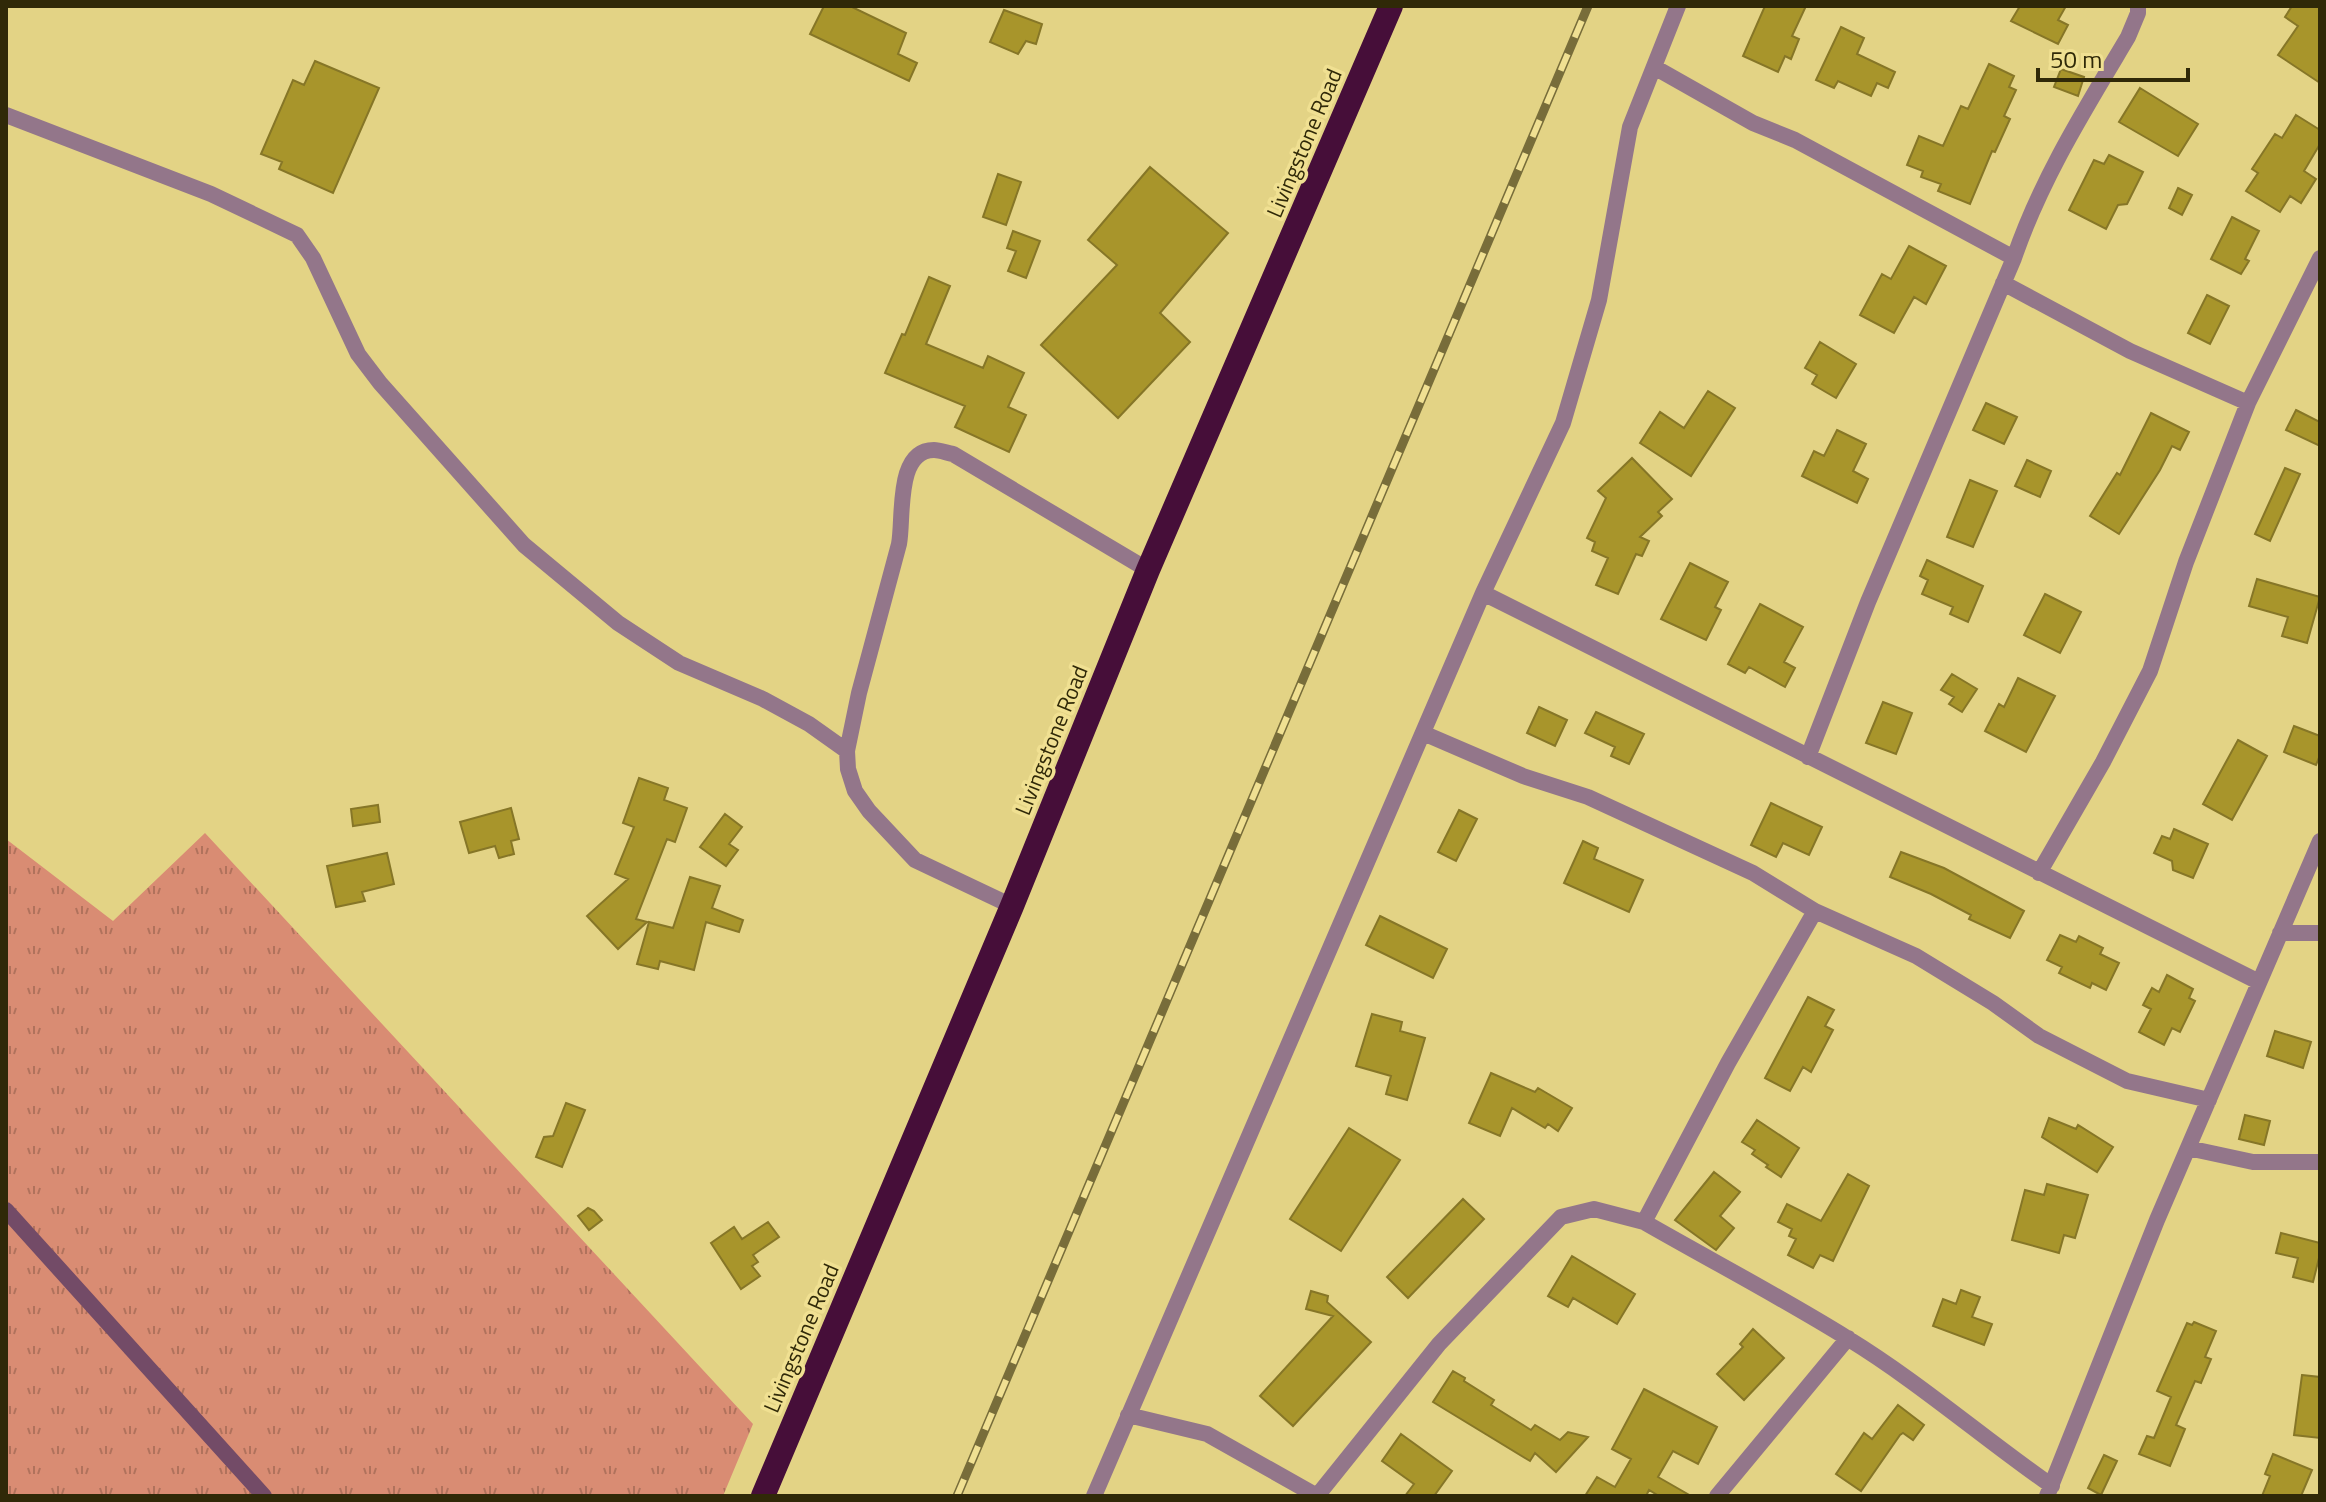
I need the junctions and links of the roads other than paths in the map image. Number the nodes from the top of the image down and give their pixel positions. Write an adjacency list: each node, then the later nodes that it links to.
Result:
1 (1391, 6): 10 (highway, Livingstone Road)
2 (1678, 6): 4 (street)
3 (2138, 6): 6 (street)
4 (1654, 67): 6 (street); 11 (street)
5 (6, 115): 13 (street)
6 (2014, 258): 8 (street)
7 (2320, 258): 9 (street)
8 (2003, 283): 9 (street); 14 (street)
9 (2248, 403): 16 (street)
10 (1148, 570): 13 (street); 17 (highway, Livingstone Road)
11 (1483, 593): 12 (street); 14 (street)
12 (1423, 733): 18 (street); 28 (street)
13 (847, 751): 17 (street)
14 (1808, 757): 16 (street)
15 (2320, 841): 19 (street)
16 (2039, 873): 21 (street)
17 (1012, 906): 31 (highway, Livingstone Road)
18 (1815, 911): 22 (street); 26 (street)
19 (2280, 933): 20 (street); 21 (street)
20 (2320, 933)
21 (2259, 982): 22 (street)
22 (2209, 1100): 23 (street)
23 (2188, 1148): 24 (street); 29 (street)
24 (2320, 1162)
25 (6, 1210): 30 (main road)
26 (1644, 1222): 27 (street); 33 (street)
27 (1848, 1338): 29 (street); 34 (street)
28 (1128, 1415): 32 (street); 33 (street)
29 (2049, 1491)
30 (264, 1496)
31 (763, 1496)
32 (1094, 1496)
33 (1317, 1496)
34 (1717, 1496)

